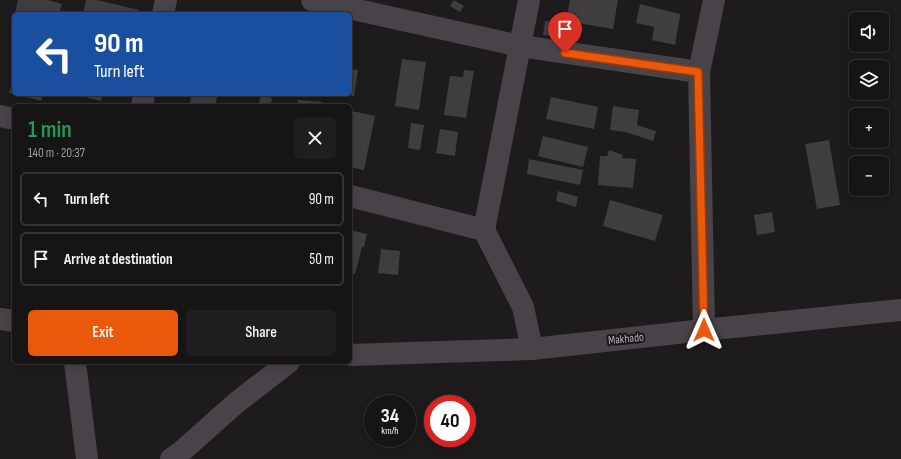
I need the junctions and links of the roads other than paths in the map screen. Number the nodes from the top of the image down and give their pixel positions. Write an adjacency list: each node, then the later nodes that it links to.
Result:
1 (166, 0): 6 (street)
2 (312, 0): 5 (street)
3 (529, 0): 7 (street)
4 (714, 0): 8 (street)
5 (354, 4): 7 (street)
6 (163, 12)
7 (520, 46): 8 (street); 12 (street)
8 (698, 72): 16 (street)
9 (0, 116): 10 (street)
10 (12, 119)
11 (352, 197): 12 (street)
12 (484, 230): 17 (street)
13 (901, 310): 16 (street, Makhado)
14 (0, 319): 15 (street)
15 (12, 321)
16 (704, 330): 17 (street, Makhado)
17 (532, 349): 18 (street, Makhado)
18 (352, 355)
19 (75, 364): 21 (street)
20 (286, 364): 22 (street)
21 (87, 459)
22 (171, 459)

